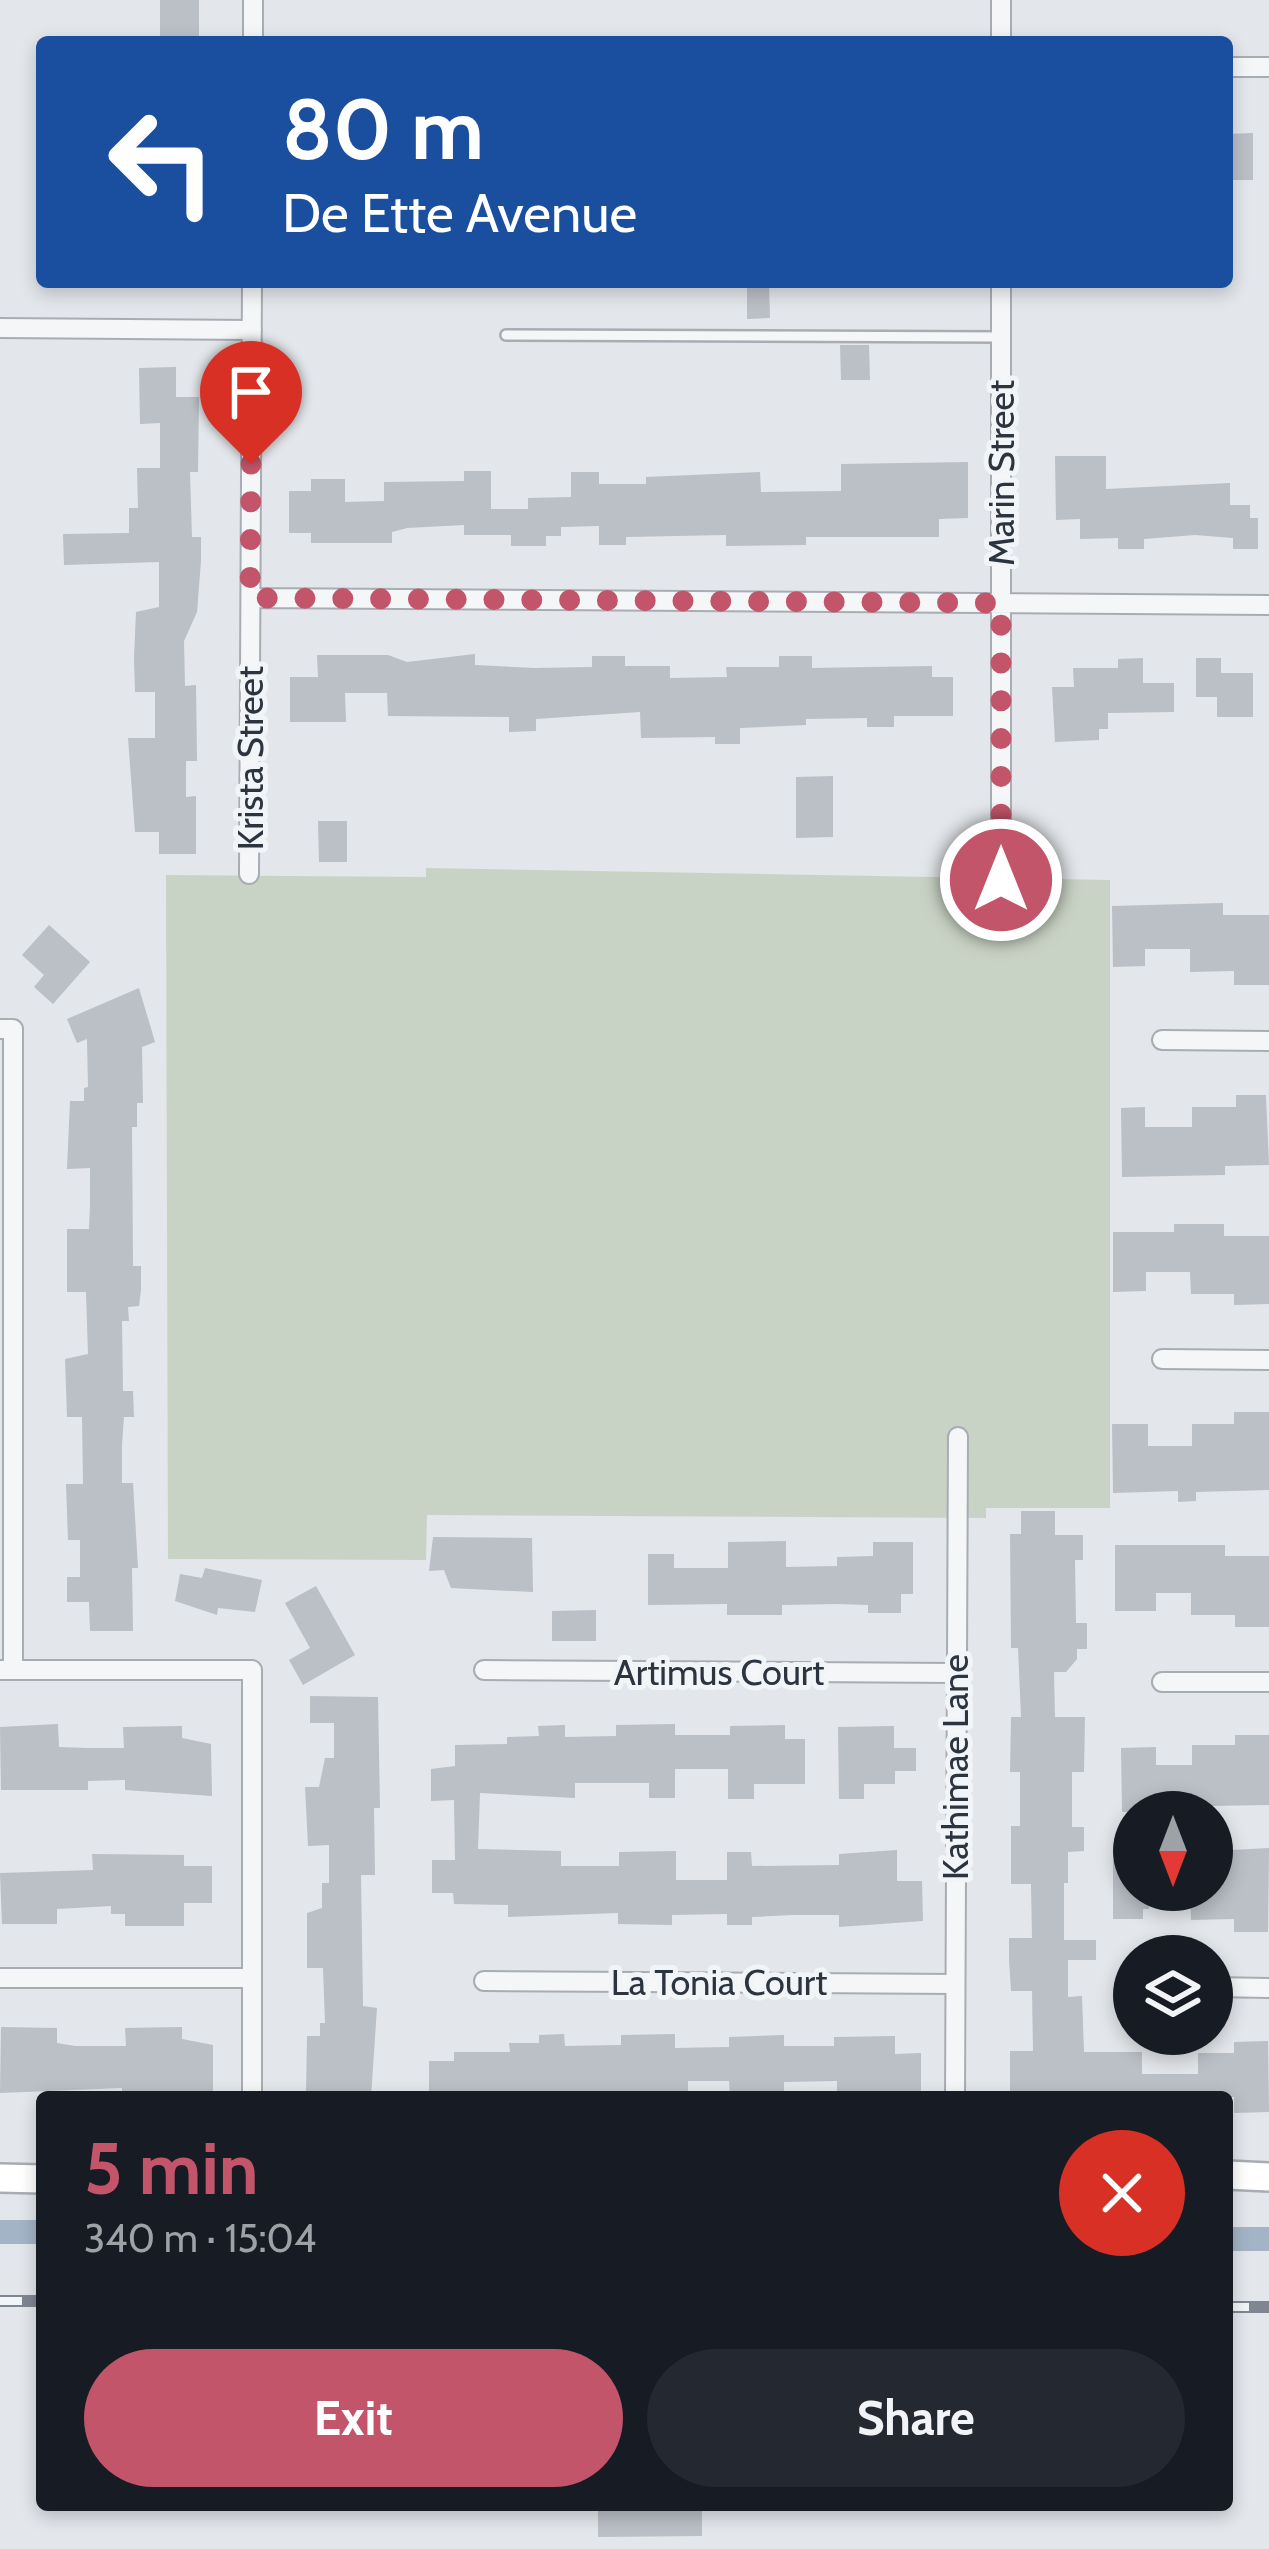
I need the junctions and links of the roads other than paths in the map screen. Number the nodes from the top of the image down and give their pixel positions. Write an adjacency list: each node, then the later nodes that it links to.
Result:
1 (253, 0): 3 (street)
2 (1001, 0): 4 (street)
3 (253, 36)
4 (1001, 36)
5 (1233, 67): 6 (street)
6 (1269, 67)
7 (252, 288): 10 (street, Krista Street)
8 (1001, 288): 12 (street, Marin Street)
9 (0, 328): 10 (street)
10 (252, 330): 13 (street, Krista Street)
11 (506, 335): 12 (lane)
12 (1001, 337): 14 (street, Marin Street)
13 (250, 598): 14 (street); 16 (street, Krista Street)
14 (1001, 603): 15 (street); 17 (street, Marin Street)
15 (1269, 605)
16 (249, 874)
17 (1001, 880)
18 (7, 1030): 21 (street)
19 (1162, 1040): 20 (street)
20 (1269, 1041)
21 (7, 1350): 25 (street)
22 (1162, 1359): 23 (street)
23 (1269, 1360)
24 (958, 1437): 27 (street, Kathimae Lane)
25 (7, 1670): 31 (street)
26 (484, 1670): 27 (street, Artimus Court)
27 (955, 1673): 33 (street, Kathimae Lane)
28 (1162, 1682): 29 (street)
29 (1269, 1682)
30 (0, 1978): 31 (street)
31 (252, 1978): 36 (street)
32 (484, 1981): 33 (street, La Tonia Court)
33 (955, 1984): 37 (street, Kathimae Lane)
34 (1233, 1987): 35 (street)
35 (1269, 1988)
36 (252, 2091)
37 (955, 2091)
38 (1233, 2175): 39 (street)
39 (1269, 2176)
40 (0, 2178): 41 (street)
41 (36, 2179)

